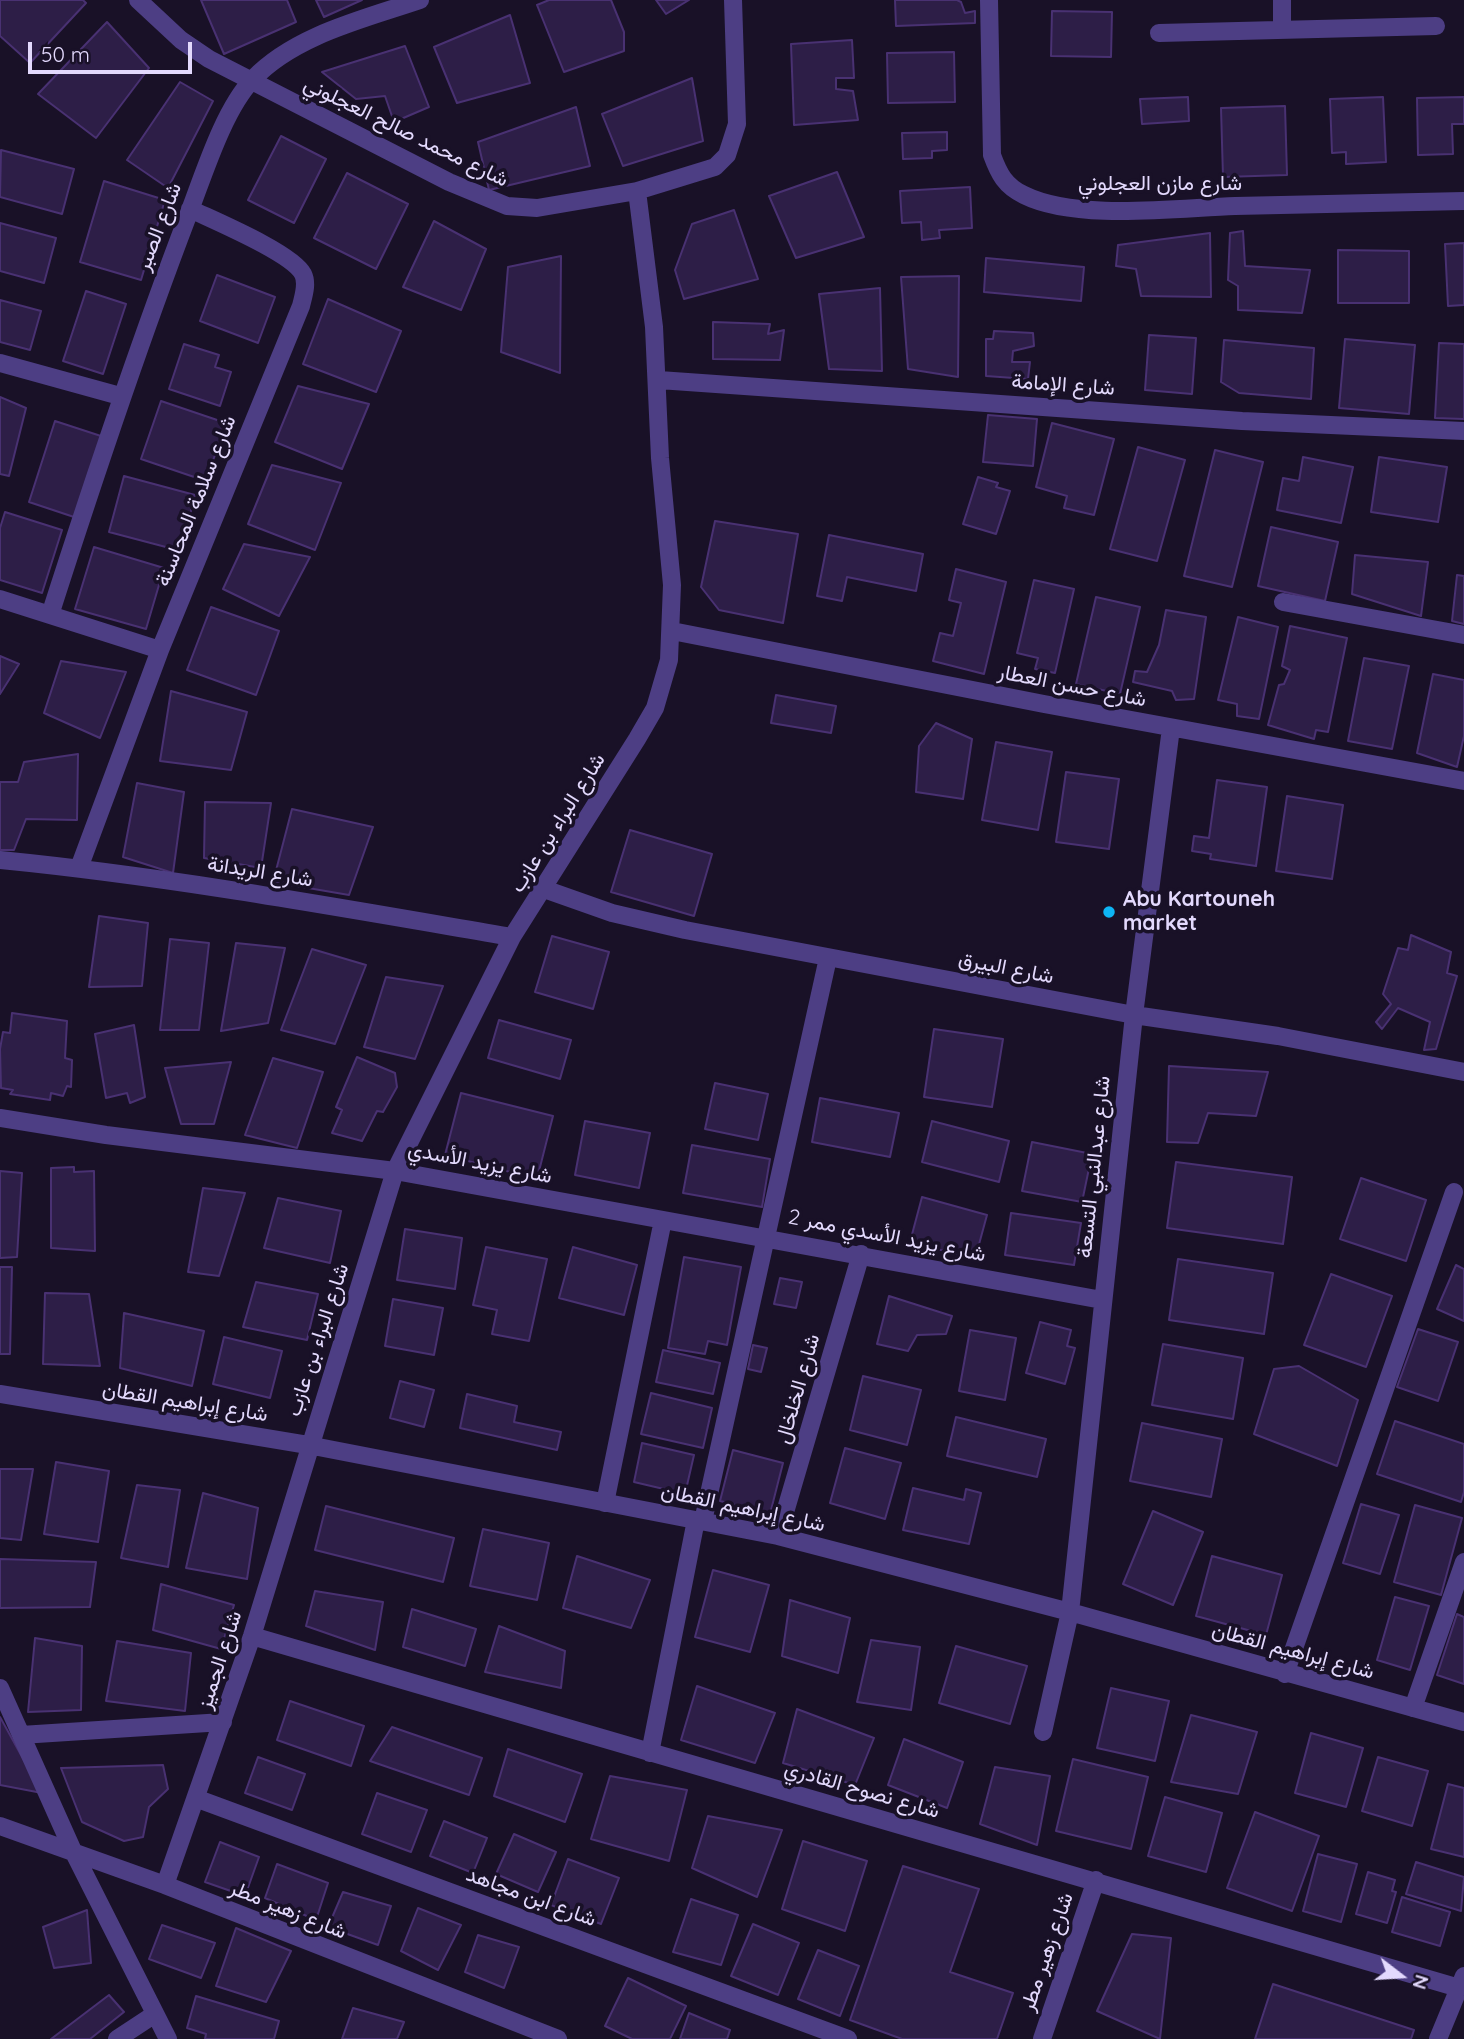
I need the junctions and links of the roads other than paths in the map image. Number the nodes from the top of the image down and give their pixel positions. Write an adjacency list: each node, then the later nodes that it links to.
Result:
1 (138, 0): 9 (street, شارع محمد صالح العجلوني)
2 (419, 0): 9 (street)
3 (733, 0): 10 (street, شارع محمد صالح العجلوني)
4 (989, 0): 11 (street, شارع مازن العجلوني)
5 (1282, 0): 7 (street)
6 (1436, 26): 7 (street)
7 (1282, 29): 8 (street)
8 (1159, 33)
9 (251, 80): 10 (street, شارع محمد صالح العجلوني); 12 (street, شارع الصبر)
10 (637, 191): 14 (street, شارع البراء بن عازب)
11 (1464, 201)
12 (190, 209): 15 (street, شارع الصبر); 22 (street, شارع سلامة المحاسنة)
13 (0, 363): 15 (street)
14 (659, 380): 16 (street, شارع الإمامة); 20 (street, شارع البراء بن عازب)
15 (120, 396): 19 (street, شارع الصبر)
16 (1464, 431)
17 (0, 599): 19 (street)
18 (1283, 602): 21 (street)
19 (50, 615): 22 (street)
20 (672, 631): 23 (street, شارع حسن العطار); 27 (street, شارع البراء بن عازب)
21 (1464, 635)
22 (160, 650): 26 (street, شارع سلامة المحاسنة)
23 (1171, 728): 24 (street, شارع حسن العطار); 30 (street, شارع عبدالنبي التسعة)
24 (1464, 780)
25 (0, 860): 26 (street, شارع الريدانة)
26 (79, 868): 28 (street, شارع الريدانة)
27 (544, 889): 28 (street, شارع البراء بن عازب); 29 (street, شارع البيرق)
28 (512, 937): 33 (street, شارع البراء بن عازب)
29 (828, 958): 30 (street, شارع البيرق); 36 (street)
30 (1135, 1015): 31 (street, شارع البيرق); 38 (street, شارع عبدالنبي التسعة)
31 (1464, 1072)
32 (0, 1118): 33 (street, شارع يزيد الأسدي)
33 (395, 1171): 35 (street, شارع يزيد الأسدي); 40 (street, شارع البراء بن عازب)
34 (1454, 1192): 47 (street)
35 (663, 1220): 36 (street, شارع يزيد الأسدي ممر 2); 41 (street)
36 (766, 1237): 37 (street, شارع يزيد الأسدي ممر 2); 42 (street)
37 (861, 1254): 38 (street, شارع يزيد الأسدي ممر 2); 43 (street, شارع الخلخال)
38 (1102, 1300): 45 (street, شارع عبدالنبي التسعة)
39 (0, 1394): 40 (street, شارع إبراهيم القطان)
40 (308, 1445): 41 (street, شارع إبراهيم القطان); 46 (street, شارع الجميز)
41 (605, 1503): 42 (street, شارع إبراهيم القطان)
42 (700, 1520): 43 (street, شارع إبراهيم القطان); 54 (street)
43 (778, 1536): 45 (street, شارع إبراهيم القطان)
44 (1464, 1562): 49 (street)
45 (1070, 1612): 47 (street, شارع إبراهيم القطان); 52 (street, شارع عبدالنبي التسعة)
46 (252, 1636): 50 (street, شارع الجميز); 54 (street, شارع نصوح القادري)
47 (1285, 1674): 49 (street, شارع إبراهيم القطان)
48 (0, 1688): 53 (street)
49 (1413, 1708): 51 (street, شارع إبراهيم القطان)
50 (223, 1722): 53 (street); 55 (street, شارع الجميز)
51 (1464, 1723)
52 (1043, 1732)
53 (21, 1735): 57 (street)
54 (650, 1753): 58 (street, شارع نصوح القادري)
55 (198, 1798): 59 (street, شارع الجميز); 65 (street, شارع ابن مجاهد)
56 (0, 1826): 57 (street, شارع زهير مطر)
57 (73, 1851): 59 (street, شارع زهير مطر); 61 (street)
58 (1096, 1880): 60 (street, شارع نصوح القادري); 66 (street, شارع زهير مطر)
59 (164, 1885): 64 (street, شارع زهير مطر)
60 (1462, 1982): 67 (street)
61 (155, 2014): 62 (street); 63 (street)
62 (117, 2039)
63 (168, 2039)
64 (558, 2039)
65 (848, 2039)
66 (1042, 2039)
67 (1438, 2039)

